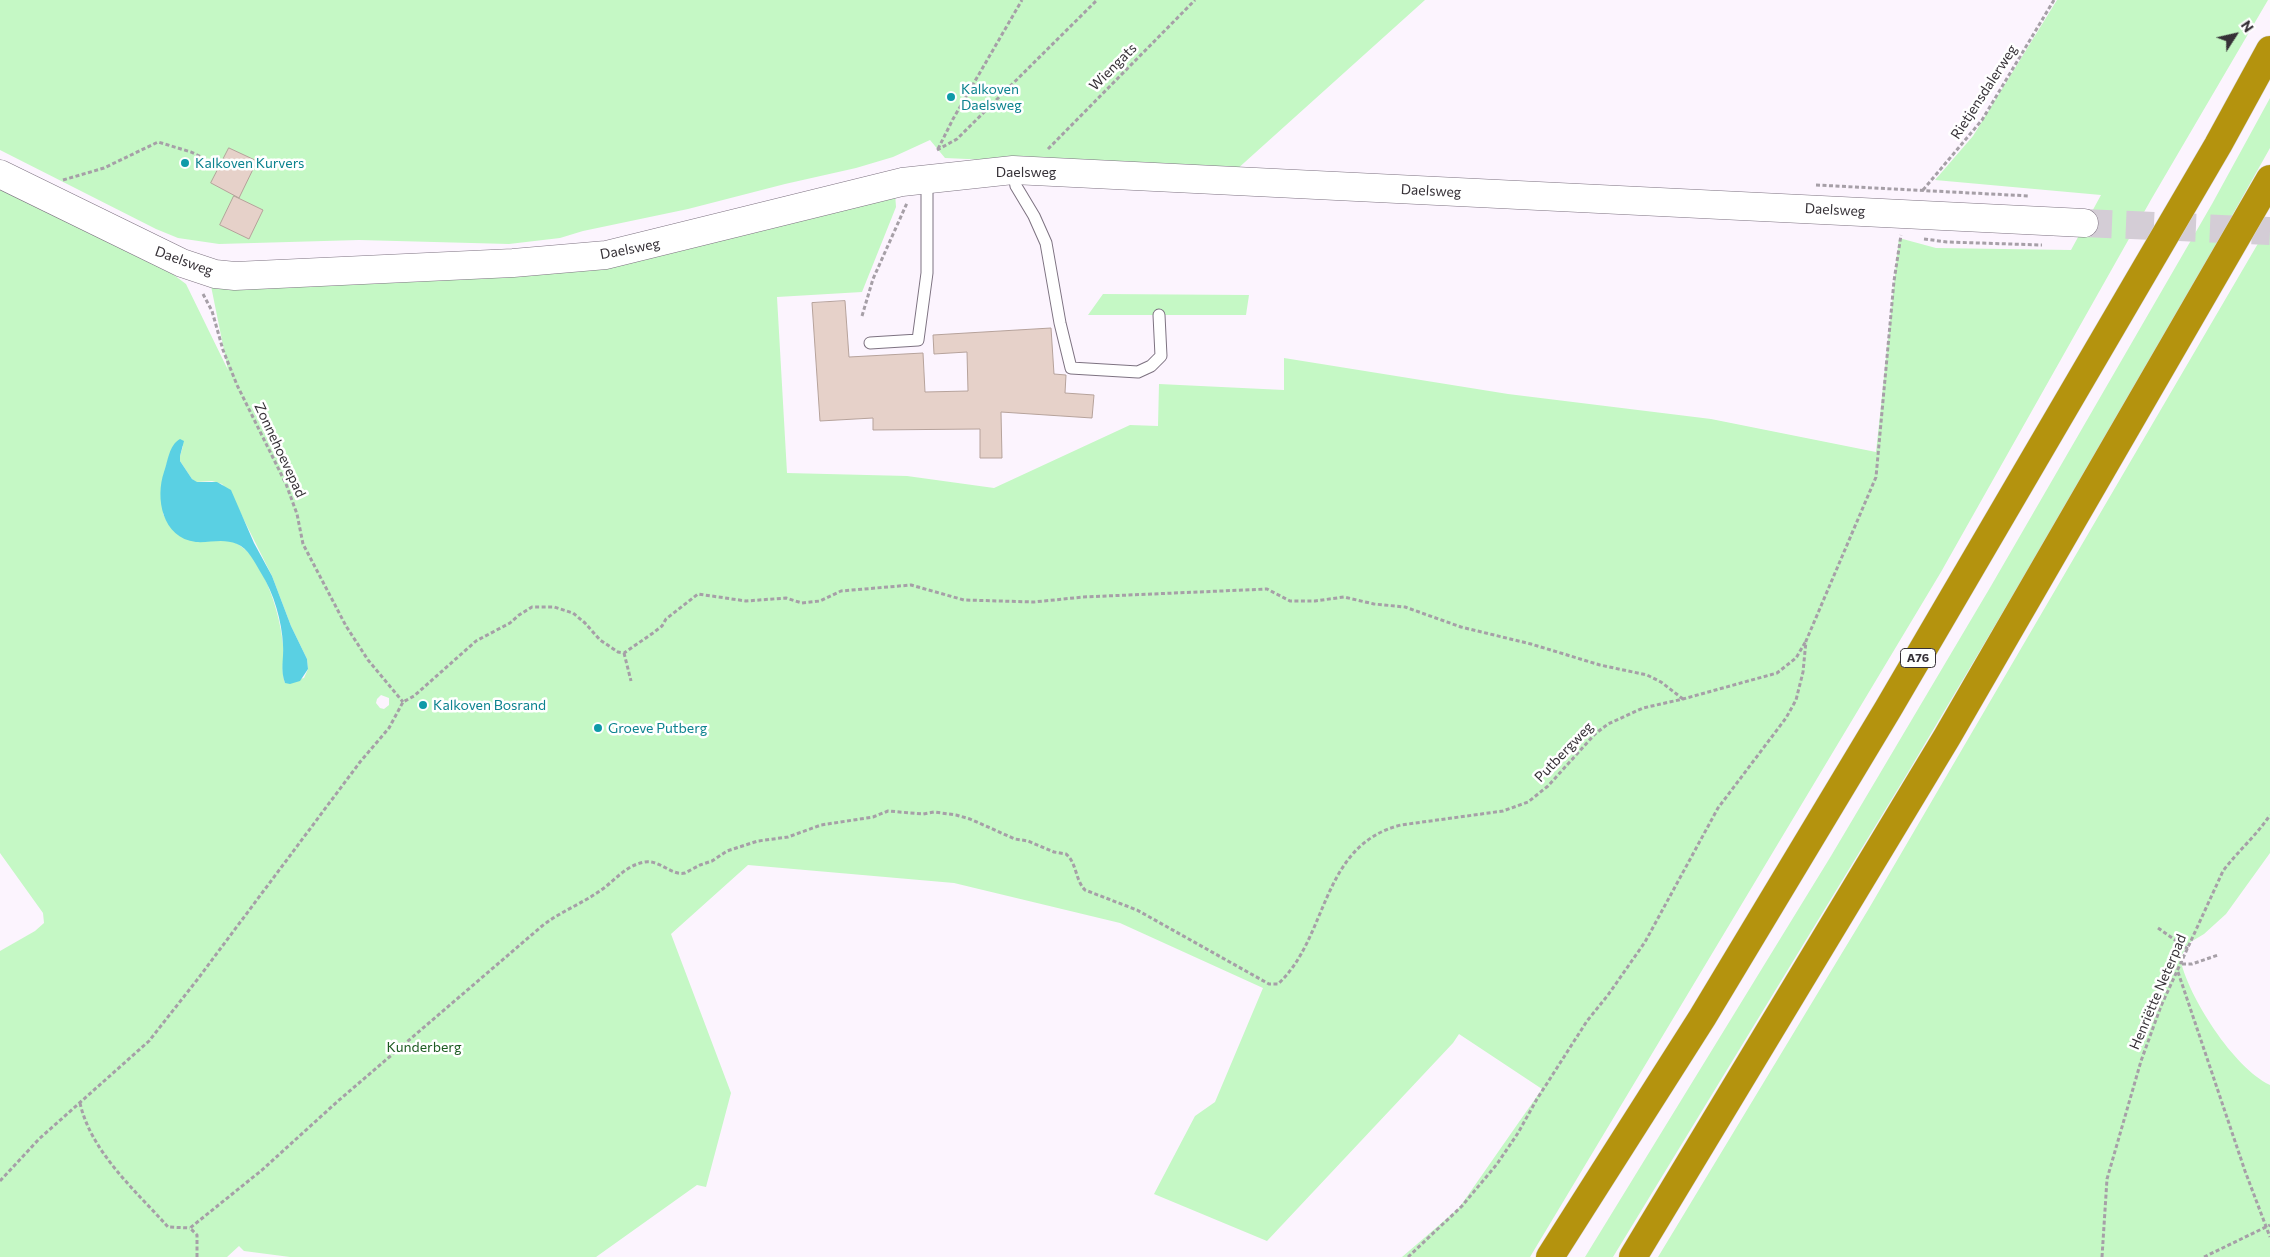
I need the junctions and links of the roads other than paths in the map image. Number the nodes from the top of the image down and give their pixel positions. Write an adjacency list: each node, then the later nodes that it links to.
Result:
1 (2270, 50): 9 (highway, A76)
2 (1013, 170): 5 (street, Daelsweg); 6 (street, Daelsweg); 7 (lane)
3 (0, 174): 5 (street, Daelsweg)
4 (2270, 179): 10 (highway)
5 (929, 181): 8 (lane)
6 (2084, 223)
7 (1159, 315)
8 (870, 343)
9 (1550, 1257)
10 (1633, 1257)

